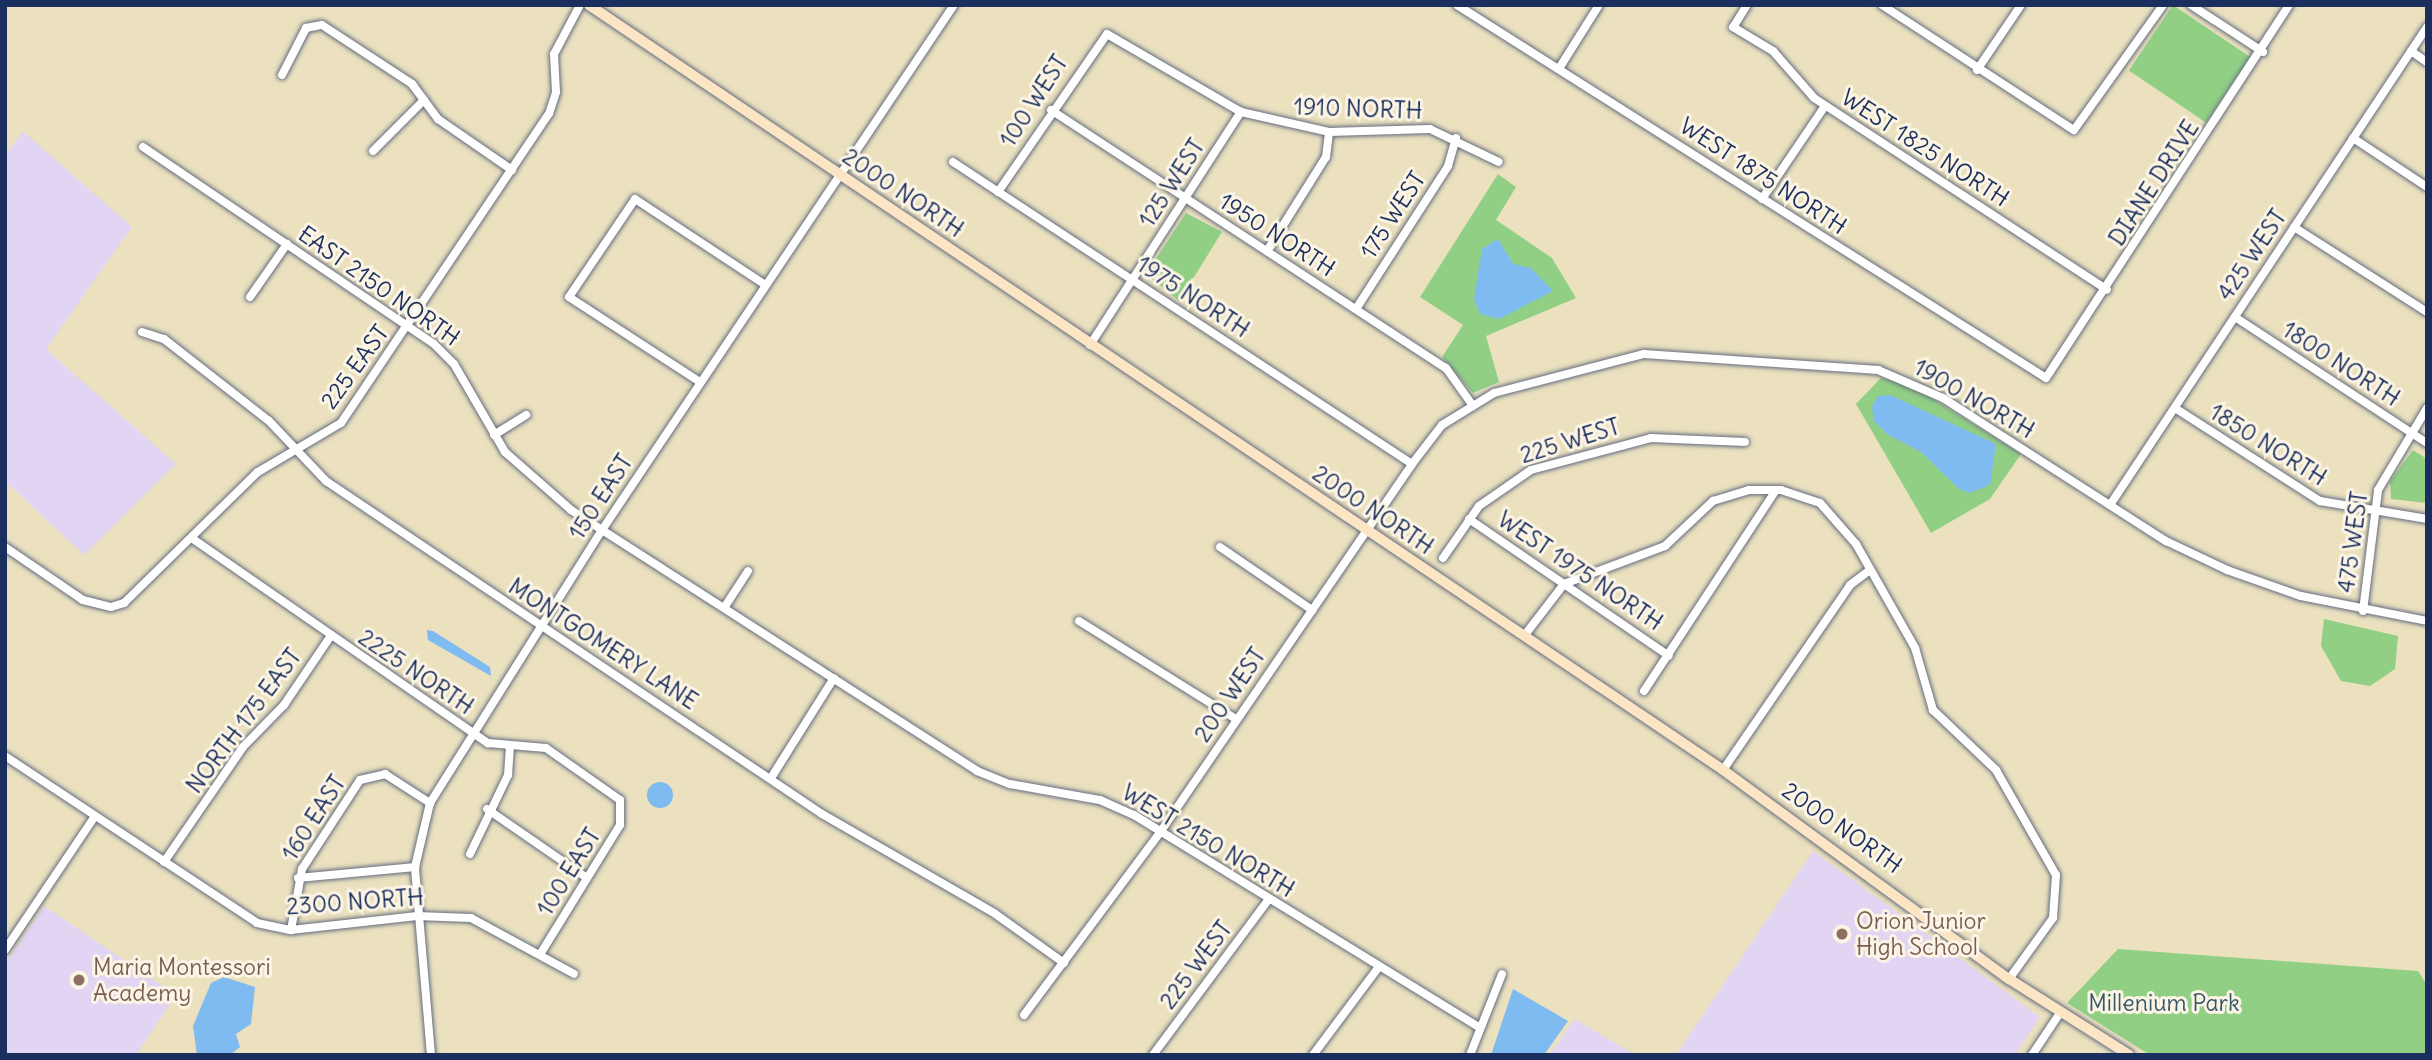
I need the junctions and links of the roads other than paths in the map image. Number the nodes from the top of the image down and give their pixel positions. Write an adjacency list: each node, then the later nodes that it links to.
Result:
1 (580, 5): 31 (street, 225 EAST)
2 (589, 5): 32 (street, 2000 NORTH)
3 (954, 5): 32 (street, 150 EAST)
4 (1457, 5): 17 (street, WEST 1875 NORTH)
5 (1599, 5): 17 (street)
6 (1747, 5): 21 (street, WEST 1825 NORTH)
7 (2021, 5): 18 (street)
8 (2163, 5): 18 (street)
9 (2191, 5): 15 (street)
10 (2289, 5): 15 (street, DIANE DRIVE)
11 (1881, 6): 18 (street)
12 (2427, 27): 14 (street, 425 WEST)
13 (1107, 34): 22 (street, 100 WEST); 23 (street, 1910 NORTH)
14 (2411, 51): 16 (street); 26 (street, 425 WEST)
15 (2263, 52): 42 (street, DIANE DRIVE)
16 (2427, 62)
17 (1560, 67): 36 (street, WEST 1875 NORTH)
18 (1977, 70)
19 (282, 75): 20 (street)
20 (424, 100): 28 (street); 31 (street)
21 (1825, 106): 36 (street); 42 (street, WEST 1825 NORTH)
22 (1051, 110): 34 (street, 100 WEST); 35 (street, 1950 NORTH)
23 (1241, 113): 24 (street, 1910 NORTH); 35 (street, 125 WEST)
24 (1329, 132): 25 (street, 1910 NORTH); 39 (street)
25 (1456, 138): 30 (street, 1910 NORTH); 44 (street, 175 WEST)
26 (2353, 138): 33 (street); 37 (street, 425 WEST)
27 (143, 147): 38 (street, EAST 2150 NORTH)
28 (373, 151)
29 (953, 162): 34 (street, 1975 NORTH)
30 (1499, 162)
31 (512, 170): 47 (street, 225 EAST)
32 (836, 174): 41 (street, 150 EAST); 49 (street, 2000 NORTH)
33 (2427, 187)
34 (998, 192): 40 (street, 1975 NORTH)
35 (1186, 198): 39 (street, 1950 NORTH); 40 (street, 125 WEST)
36 (1762, 199): 50 (street, WEST 1875 NORTH)
37 (2294, 227): 45 (street); 46 (street, 425 WEST)
38 (287, 244): 43 (street); 47 (street, EAST 2150 NORTH)
39 (1267, 251): 44 (street, 1950 NORTH)
40 (1132, 280): 49 (street, 125 WEST); 61 (street, 1975 NORTH)
41 (764, 284): 51 (street, 150 EAST); 51 (street)
42 (2107, 290): 50 (street, DIANE DRIVE)
43 (250, 298)
44 (1356, 309): 52 (street, 1950 NORTH)
45 (2427, 312)
46 (2235, 317): 53 (street, 425 WEST); 56 (street, 1800 NORTH)
47 (408, 326): 57 (street, EAST 2150 NORTH); 60 (street, 225 EAST)
48 (142, 332): 60 (street, MONTGOMERY LANE)
49 (1090, 345): 68 (street, 2000 NORTH)
50 (2046, 378)
51 (700, 382): 67 (street, 150 EAST)
52 (1471, 403): 61 (street, 200 WEST); 63 (street, 1900 NORTH)
53 (2175, 408): 63 (street, 425 WEST); 64 (street, 1850 NORTH)
54 (2427, 408): 56 (street, 475 WEST)
55 (526, 415): 57 (street)
56 (2410, 433): 59 (street, 1800 NORTH); 64 (street, 475 WEST)
57 (494, 435): 67 (street, EAST 2150 NORTH)
58 (1745, 442): 65 (street, 225 WEST)
59 (2427, 443)
60 (297, 449): 69 (street, 225 EAST); 81 (street, MONTGOMERY LANE)
61 (1412, 464): 68 (street, 200 WEST)
62 (1776, 491): 73 (street); 75 (street); 84 (street)
63 (2110, 505): 78 (street, 1900 NORTH)
64 (2375, 513): 66 (street, 1850 NORTH); 78 (street, 475 WEST)
65 (1469, 519): 72 (street, 225 WEST); 75 (street, WEST 1975 NORTH)
66 (2427, 519)
67 (602, 530): 76 (street, EAST 2150 NORTH); 81 (street, 150 EAST)
68 (1366, 531): 77 (street, 200 WEST); 82 (street, 2000 NORTH)
69 (193, 539): 70 (street, 225 EAST); 83 (street, 2225 NORTH)
70 (5, 547)
71 (1220, 547): 77 (street)
72 (1443, 558)
73 (1871, 570): 91 (street); 112 (street)
74 (748, 571): 76 (street)
75 (1564, 584): 82 (street); 84 (street, WEST 1975 NORTH)
76 (724, 608): 85 (street, EAST 2150 NORTH)
77 (1312, 610): 87 (street, 200 WEST)
78 (2363, 611): 80 (street, 1900 NORTH)
79 (1080, 621): 87 (street)
80 (2427, 621)
81 (541, 627): 88 (street, 150 EAST); 92 (street, MONTGOMERY LANE)
82 (1524, 636): 91 (street, 2000 NORTH)
83 (331, 638): 88 (street, 2225 NORTH); 99 (street, NORTH 175 EAST)
84 (1669, 656): 86 (street)
85 (834, 678): 92 (street); 97 (street, WEST 2150 NORTH)
86 (1644, 691)
87 (1236, 719): 97 (street, 200 WEST)
88 (474, 733): 89 (street, 2225 NORTH); 93 (street, 150 EAST)
89 (510, 749): 94 (street, 2225 NORTH); 95 (street)
90 (5, 757): 96 (street, 2300 NORTH)
91 (1723, 770): 112 (street, 2000 NORTH)
92 (771, 778): 108 (street, MONTGOMERY LANE)
93 (430, 803): 100 (street, 150 EAST); 101 (street, 160 EAST)
94 (624, 808): 102 (street, 100 EAST)
95 (487, 809): 98 (street); 102 (street)
96 (94, 816): 99 (street, 2300 NORTH); 106 (street)
97 (1161, 831): 103 (street, WEST 2150 NORTH); 108 (street, 200 WEST)
98 (470, 854)
99 (164, 863): 105 (street, 2300 NORTH)
100 (415, 867): 101 (street); 104 (street, 150 EAST)
101 (299, 878): 105 (street, 160 EAST)
102 (587, 878): 107 (street, 100 EAST)
103 (1269, 899): 109 (street, WEST 2150 NORTH); 117 (street, 225 WEST)
104 (417, 916): 105 (street, 2300 NORTH); 107 (street, 2300 NORTH); 116 (street, 150 EAST)
105 (291, 930)
106 (5, 950)
107 (541, 953): 110 (street, 2300 NORTH)
108 (1064, 963): 114 (street, 200 WEST)
109 (1378, 968): 115 (street, WEST 2150 NORTH); 118 (street)
110 (574, 974)
111 (1502, 974): 115 (street)
112 (2010, 979): 113 (street, 2000 NORTH)
113 (2060, 1013): 120 (street); 121 (street, 2000 NORTH)
114 (1024, 1015)
115 (1479, 1027): 119 (street)
116 (431, 1055)
117 (1153, 1055)
118 (1313, 1055)
119 (1470, 1055)
120 (2032, 1055)
121 (2129, 1055)

